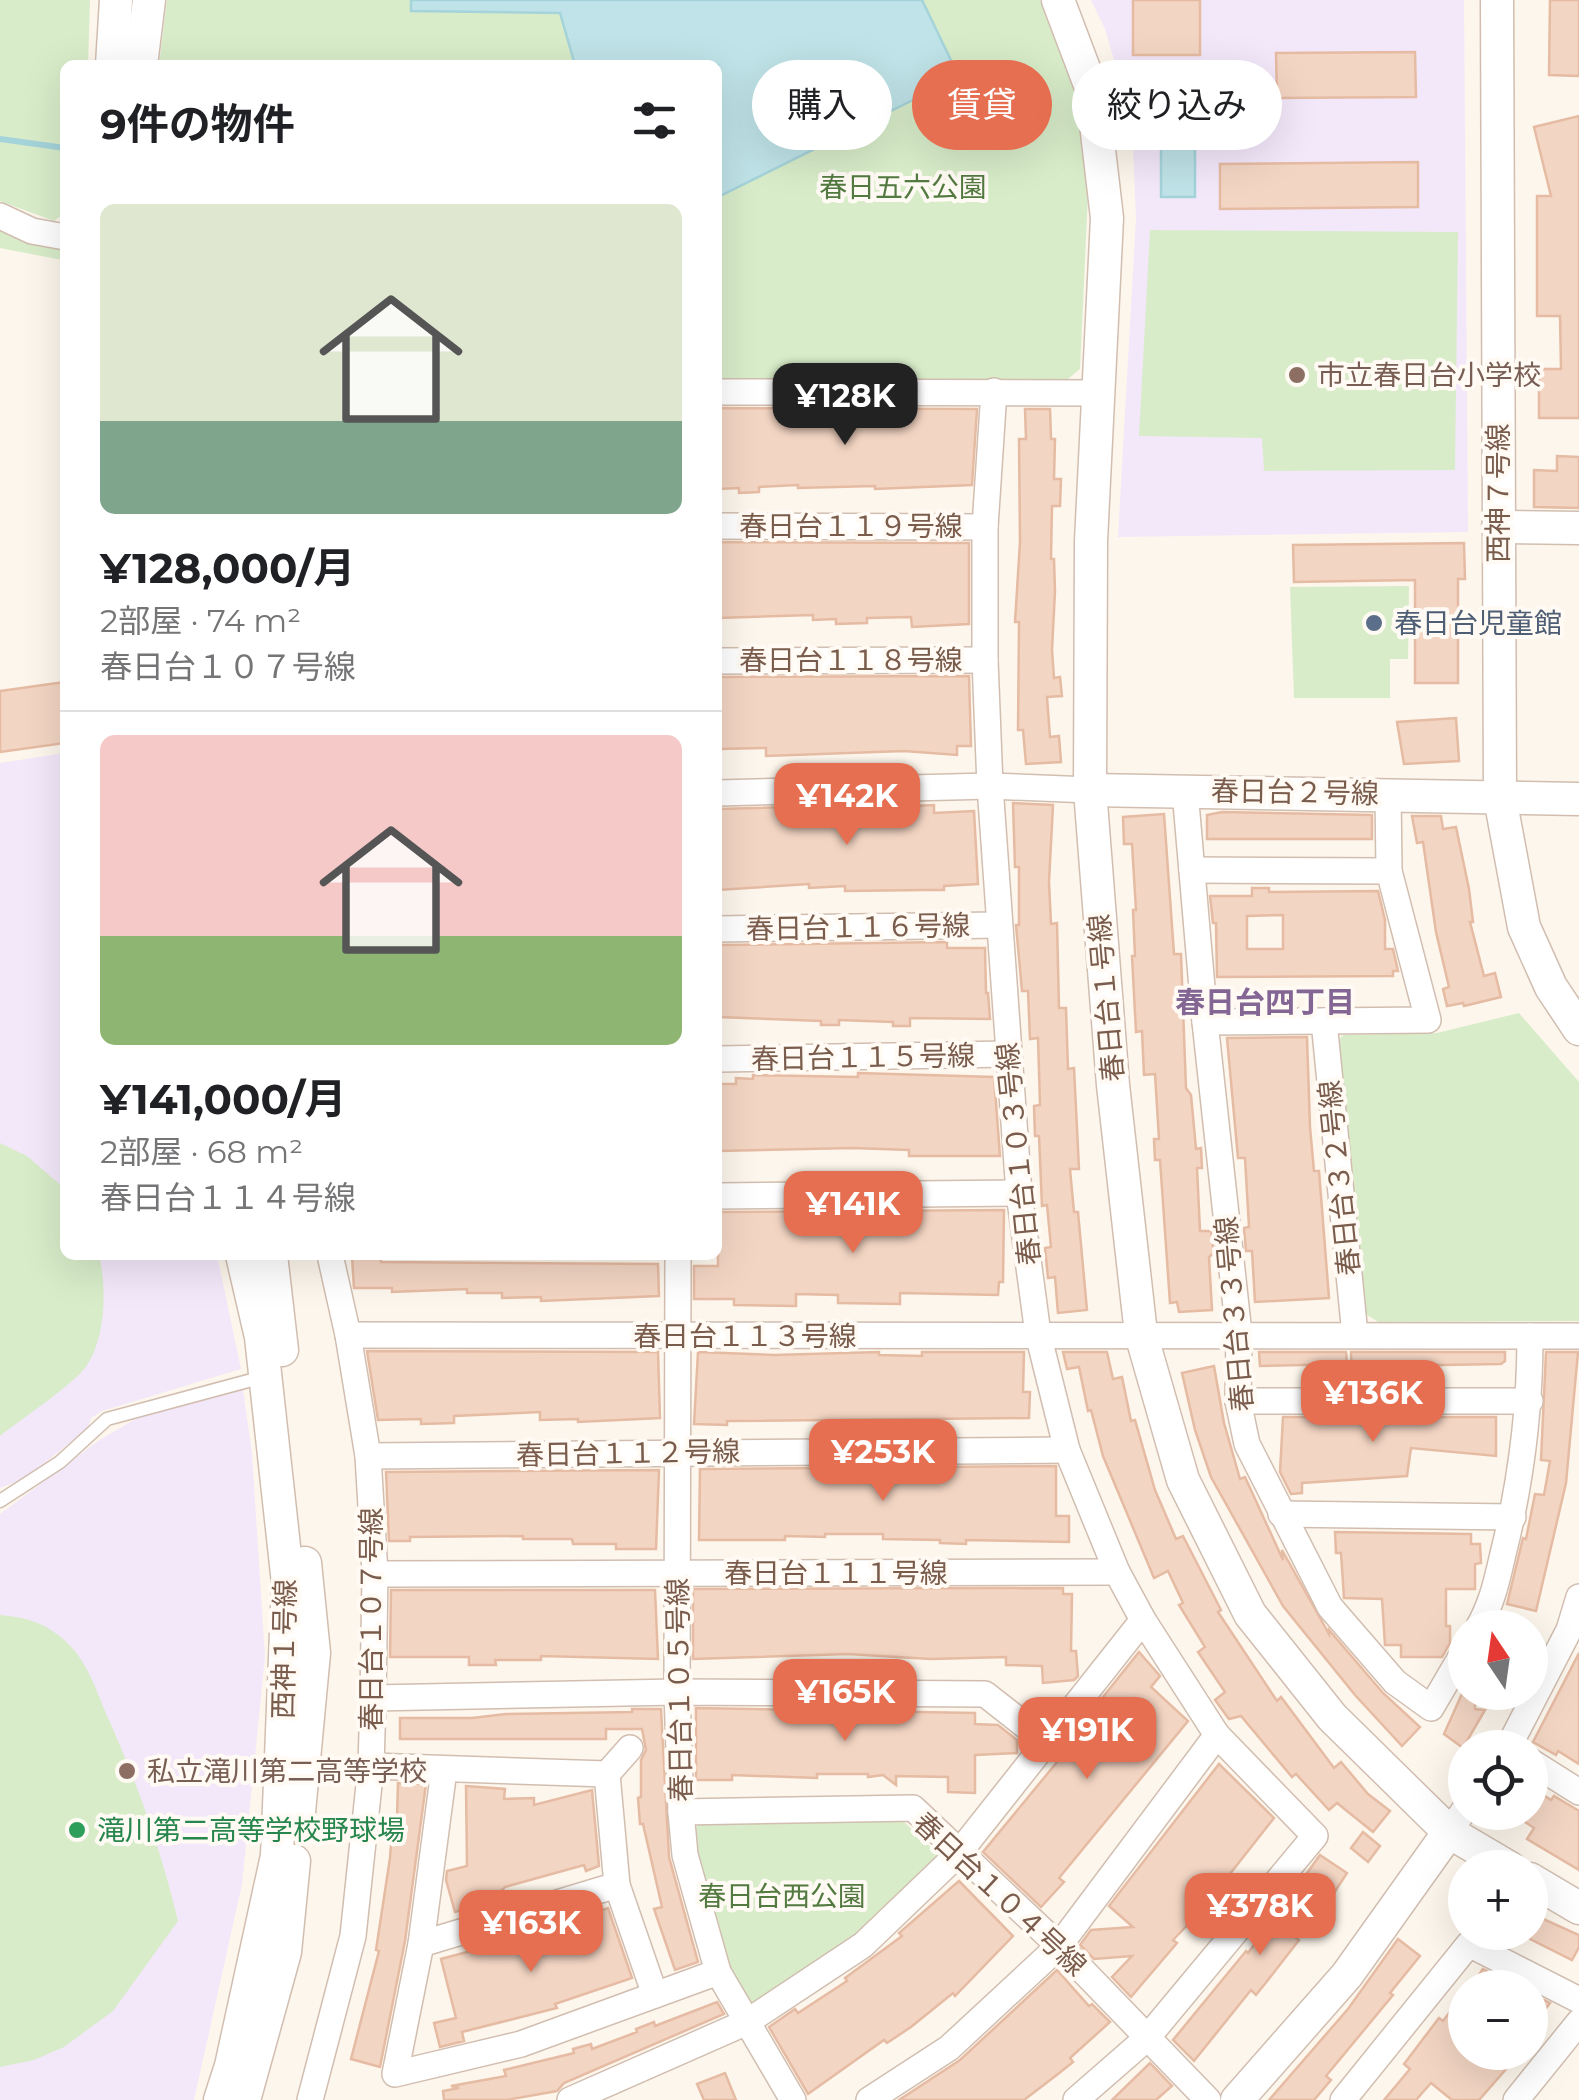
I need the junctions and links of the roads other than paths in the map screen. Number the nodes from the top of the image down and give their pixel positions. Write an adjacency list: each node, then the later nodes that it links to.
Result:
1 (116, 0): 5 (street)
2 (148, 0): 6 (street)
3 (1058, 0): 11 (street, 春日台１号線)
4 (1497, 0): 13 (street, 西神７号線)
5 (112, 60)
6 (142, 60)
7 (0, 216): 8 (street)
8 (60, 237)
9 (994, 390): 10 (street); 11 (street); 14 (street, 春日台１０３号線)
10 (722, 392)
11 (1098, 393): 19 (street, 春日台１号線)
12 (722, 526): 14 (street, 春日台１１９号線)
13 (1498, 526): 15 (street); 23 (street, 西神７号線)
14 (985, 527): 17 (street, 春日台１０３号線)
15 (1579, 528)
16 (722, 660): 17 (street, 春日台１１８号線)
17 (985, 660): 18 (street, 春日台１０３号線)
18 (990, 786): 19 (street); 21 (street); 27 (street, 春日台１０３号線)
19 (1090, 790): 20 (street, 春日台２号線); 41 (street, 春日台１号線)
20 (1185, 791): 22 (street, 春日台２号線); 25 (street, 春日台３３号線)
21 (722, 793)
22 (1388, 793): 23 (street, 春日台２号線); 26 (street)
23 (1500, 798): 24 (street, 春日台２号線); 31 (street, 西神７号線)
24 (1579, 799)
25 (1192, 870): 26 (street); 30 (street, 春日台３３号線)
26 (1388, 871): 29 (street)
27 (999, 924): 28 (street, 春日台１１６号線); 32 (street, 春日台１０３号線)
28 (722, 928)
29 (1324, 1021): 30 (street); 44 (street, 春日台３２号線)
30 (1205, 1022): 42 (street, 春日台３３号線)
31 (1579, 1029)
32 (1008, 1054): 33 (street, 春日台１１５号線); 34 (street, 春日台１０３号線)
33 (722, 1059)
34 (1019, 1193): 35 (street); 40 (street, 春日台１０３号線)
35 (722, 1196)
36 (243, 1260): 48 (street, 西神１号線)
37 (272, 1260): 94 (street, 西神１号線)
38 (331, 1260): 43 (street, 春日台１０７号線)
39 (678, 1260): 47 (street, 春日台１０５号線)
40 (1038, 1334): 41 (street, 春日台１１３号線); 47 (street, 春日台１１３号線); 51 (street, 春日台１０３号線)
41 (1142, 1334): 42 (street, 春日台１１３号線); 77 (street, 春日台１号線)
42 (1239, 1334): 44 (street, 春日台１１３号線); 49 (street, 春日台３３号線)
43 (348, 1335): 47 (street, 春日台１１３号線); 53 (street, 春日台１０７号線)
44 (1354, 1335): 45 (street, 春日台１１３号線)
45 (1530, 1336): 46 (street, 春日台１１３号線); 50 (street)
46 (1579, 1336)
47 (679, 1338): 52 (street, 春日台１０５号線)
48 (265, 1376): 54 (lane); 93 (street, 西神１号線)
49 (1238, 1401): 50 (street); 55 (street, 春日台３３号線)
50 (1530, 1402): 56 (street)
51 (1068, 1450): 52 (street, 春日台１１２号線); 57 (street, 春日台１０３号線)
52 (676, 1452): 53 (street, 春日台１１２号線); 58 (street, 春日台１０５号線)
53 (368, 1456): 59 (street, 春日台１０７号線)
54 (0, 1501)
55 (1280, 1514): 56 (street); 64 (street, 春日台３３号線)
56 (1513, 1517): 61 (street)
57 (1117, 1572): 58 (street, 春日台１１１号線); 62 (street, 春日台１０３号線)
58 (676, 1573): 59 (street, 春日台１１１号線); 65 (street, 春日台１０５号線)
59 (375, 1574): 66 (street, 春日台１０７号線)
60 (1579, 1597): 63 (street)
61 (1489, 1610)
62 (1143, 1620): 68 (street, 春日台１０３号線); 69 (street)
63 (1574, 1634): 67 (street)
64 (1448, 1679)
65 (677, 1692): 66 (street); 69 (street); 76 (street, 春日台１０５号線)
66 (373, 1698): 71 (street, 春日台１０７号線)
67 (1518, 1730)
68 (1218, 1735): 86 (street); 92 (street, 春日台１０３号線)
69 (1045, 1741): 81 (street)
70 (630, 1748): 74 (street)
71 (371, 1766): 72 (street); 95 (street, 春日台１０７号線)
72 (444, 1770): 74 (street); 85 (street)
73 (1548, 1772): 75 (street)
74 (607, 1774): 82 (street)
75 (1579, 1792)
76 (680, 1812): 81 (street, 春日台１０４号線); 87 (street, 春日台１０５号線)
77 (1448, 1813)
78 (1450, 1830): 101 (street)
79 (1468, 1830): 80 (street, 春日台１号線)
80 (1490, 1850)
81 (958, 1854): 86 (street, 春日台１０４号線); 90 (street)
82 (617, 1886): 85 (street); 88 (street)
83 (1548, 1890): 84 (street)
84 (1579, 1908)
85 (421, 1944): 88 (street)
86 (1058, 1946): 92 (street, 春日台１０４号線); 98 (street)
87 (718, 1972): 88 (street); 90 (street, 春日台１０５号線)
88 (655, 1996)
89 (1579, 2000): 102 (street)
90 (747, 2022): 96 (street); 97 (street, 春日台１０５号線)
91 (1579, 2022): 103 (street)
92 (1147, 2038): 99 (street); 100 (street, 春日台１０４号線)
93 (220, 2100)
94 (244, 2100)
95 (310, 2100)
96 (570, 2100)
97 (793, 2100)
98 (869, 2100)
99 (1076, 2100)
100 (1208, 2100)
101 (1238, 2100)
102 (1342, 2100)
103 (1516, 2100)

